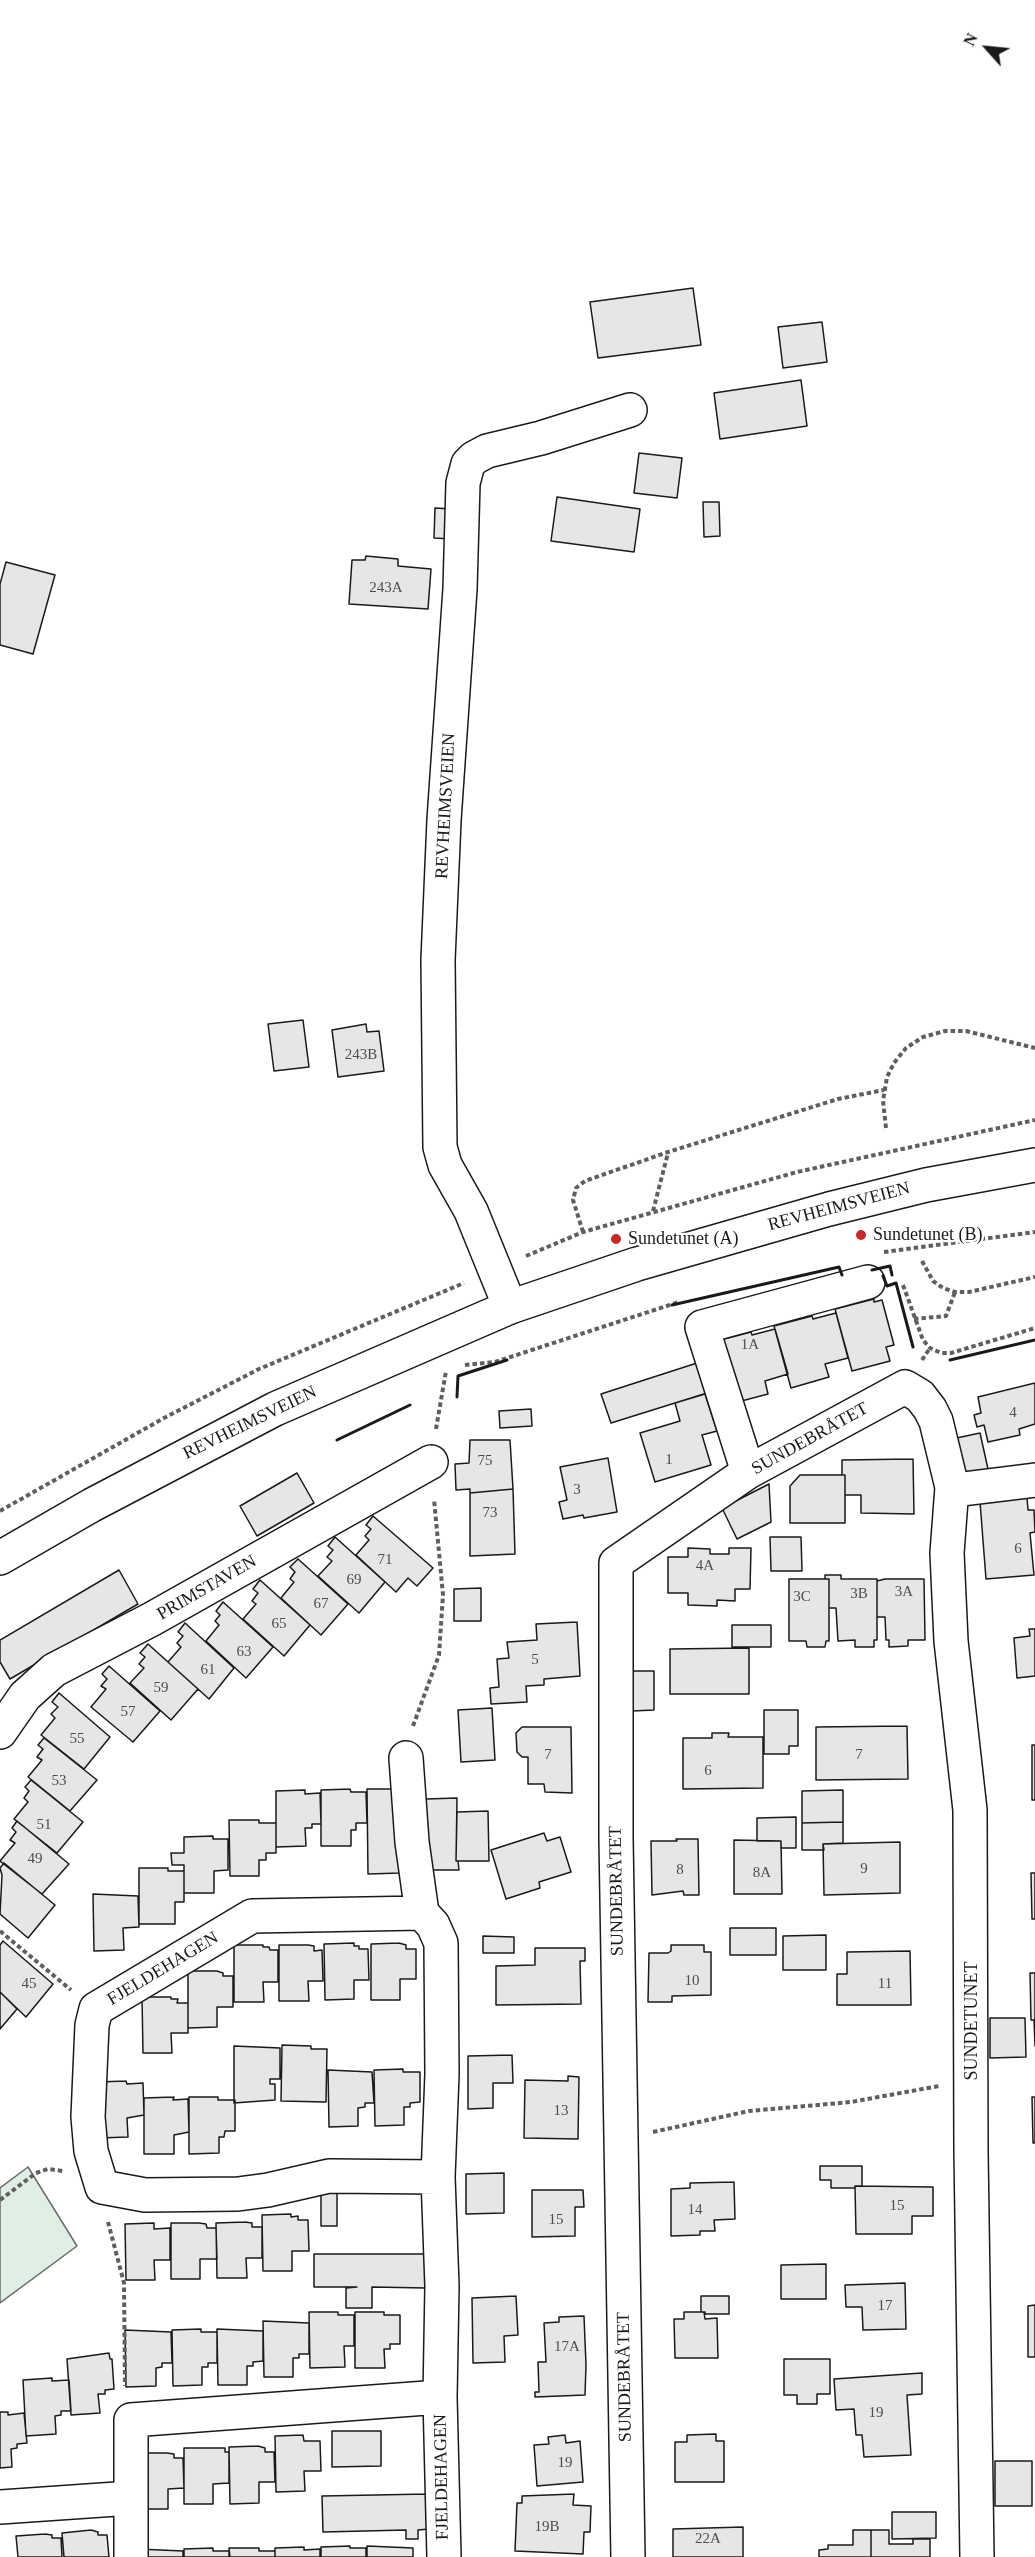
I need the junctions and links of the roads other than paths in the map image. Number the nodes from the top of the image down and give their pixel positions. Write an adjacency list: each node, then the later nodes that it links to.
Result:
1 (630, 410): 4 (street, REVHEIMSVEIEN)
2 (1035, 1165): 4 (street, REVHEIMSVEIEN)
3 (871, 1269): 7 (street)
4 (510, 1307): 10 (street, REVHEIMSVEIEN)
5 (905, 1387): 7 (street, SUNDEBRÅTET); 9 (street, SUNDETUNET)
6 (431, 1462): 11 (street, PRIMSTAVEN)
7 (748, 1472): 20 (street, SUNDEBRÅTET)
8 (1035, 1480): 9 (street)
9 (952, 1487): 21 (street, SUNDETUNET)
10 (0, 1558)
11 (0, 1732)
12 (406, 1758): 13 (street, FJELDEHAGEN)
13 (422, 1913): 14 (street, FJELDEHAGEN); 14 (street, FJELDEHAGEN)
14 (438, 2177): 15 (street, FJELDEHAGEN)
15 (440, 2397): 16 (street, FJELDEHAGEN); 19 (street, FJELDEHAGEN)
16 (131, 2498): 17 (street); 18 (street)
17 (0, 2508)
18 (131, 2557)
19 (444, 2557)
20 (628, 2557)
21 (977, 2557)

